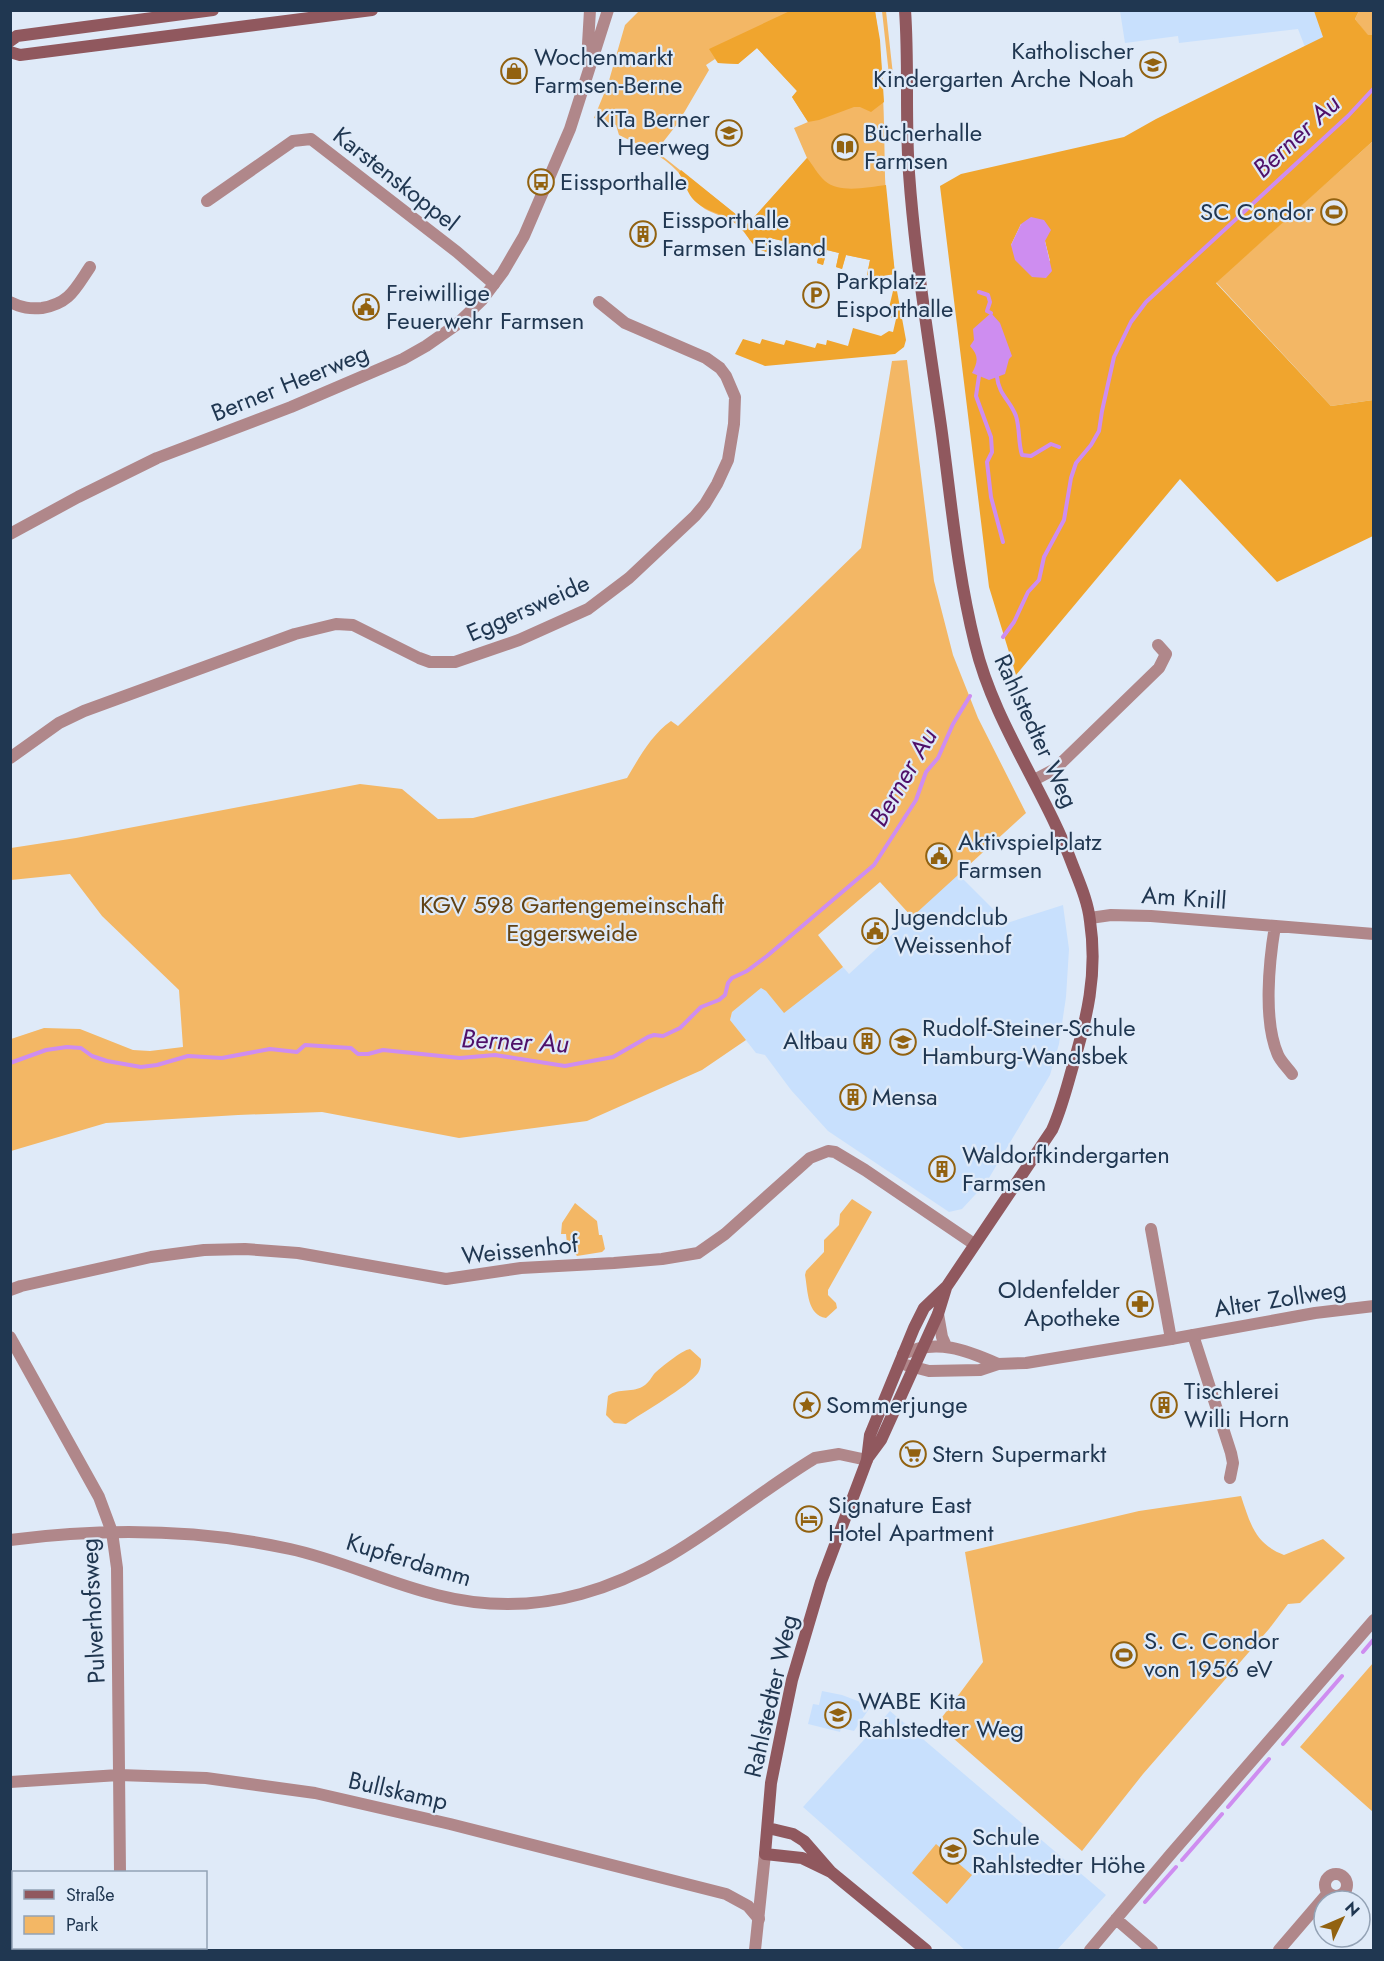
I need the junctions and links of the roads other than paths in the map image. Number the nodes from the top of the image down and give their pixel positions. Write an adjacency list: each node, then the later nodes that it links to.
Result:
1 (213, 10): 7 (main road)
2 (372, 10): 6 (main road)
3 (590, 10): 9 (street, Berner Heerweg)
4 (608, 10): 9 (street, Berner Heerweg)
5 (904, 10): 18 (main road, Rahlstedter Weg)
6 (297, 15): 8 (main road)
7 (10, 41)
8 (10, 52)
9 (587, 77): 12 (street, Berner Heerweg)
10 (207, 201): 12 (street, Karstenskoppel)
11 (90, 267): 13 (street)
12 (494, 284): 15 (street, Berner Heerweg)
13 (10, 302)
14 (599, 302): 17 (street, Eggersweide)
15 (10, 534)
16 (1158, 645): 18 (street)
17 (10, 758)
18 (1034, 780): 19 (main road, Rahlstedter Weg)
19 (1090, 918): 20 (street, Am Knill); 24 (main road, Rahlstedter Weg)
20 (1275, 926): 21 (street, Am Knill); 22 (street)
21 (1374, 934)
22 (1292, 1074)
23 (1151, 1229): 31 (street)
24 (974, 1244): 25 (main road, Rahlstedter Weg); 26 (street, Weissenhof)
25 (947, 1286): 28 (main road, Rahlstedter Weg); 34 (main road, Rahlstedter Weg)
26 (10, 1290)
27 (1374, 1306): 29 (street, Alter Zollweg)
28 (938, 1314): 32 (main road, Rahlstedter Weg); 33 (street)
29 (1193, 1335): 31 (street, Alter Zollweg); 38 (street, Alter Zollweg)
30 (10, 1337): 39 (street, Pulverhofsweg)
31 (1171, 1339): 35 (street, Alter Zollweg)
32 (924, 1346): 33 (street, Alter Zollweg); 34 (street, Alter Zollweg); 36 (main road, Rahlstedter Weg)
33 (946, 1346): 35 (street, Alter Zollweg)
34 (901, 1359): 36 (street, Alter Zollweg); 37 (main road, Rahlstedter Weg)
35 (998, 1364): 36 (street, Alter Zollweg)
36 (913, 1368): 37 (main road, Rahlstedter Weg)
37 (867, 1460): 39 (street, Kupferdamm); 44 (main road, Rahlstedter Weg)
38 (1230, 1478)
39 (112, 1532): 40 (street, Kupferdamm); 42 (street, Pulverhofsweg)
40 (10, 1540)
41 (1374, 1620): 50 (street)
42 (119, 1774): 43 (street, Bullskamp); 46 (street, Pulverhofsweg); 49 (street, Bullskamp)
43 (10, 1782)
44 (768, 1828): 45 (main road, Rahlstedter Weg); 47 (main road)
45 (765, 1854): 47 (main road); 49 (street, Rahlstedter Weg)
46 (120, 1871)
47 (831, 1872): 52 (main road)
48 (1312, 1912): 55 (street)
49 (759, 1919): 51 (street, Rahlstedter Weg)
50 (1116, 1919): 53 (street); 54 (street)
51 (755, 1950)
52 (926, 1950)
53 (1090, 1950)
54 (1152, 1950)
55 (1279, 1950)

